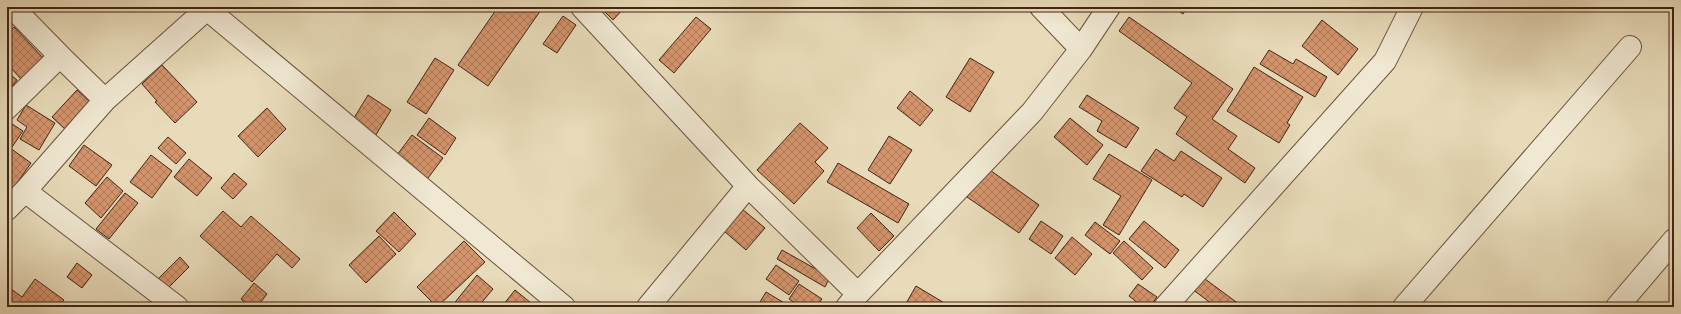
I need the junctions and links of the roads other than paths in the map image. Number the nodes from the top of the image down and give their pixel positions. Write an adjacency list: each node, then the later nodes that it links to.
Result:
1 (12, 7): 9 (street)
2 (582, 7): 12 (street)
3 (1041, 7): 8 (street)
4 (1109, 7): 8 (street)
5 (1412, 7): 20 (street)
6 (208, 8): 10 (street); 18 (street)
7 (1630, 47): 21 (street)
8 (1081, 49): 16 (street)
9 (60, 56): 10 (street); 11 (street)
10 (105, 100): 13 (street)
11 (7, 108)
12 (748, 186): 16 (street); 19 (street)
13 (25, 191): 14 (street); 17 (street)
14 (7, 209)
15 (1674, 240): 22 (street)
16 (853, 300)
17 (177, 307)
18 (564, 307)
19 (648, 307)
20 (1165, 307)
21 (1404, 307)
22 (1616, 307)

